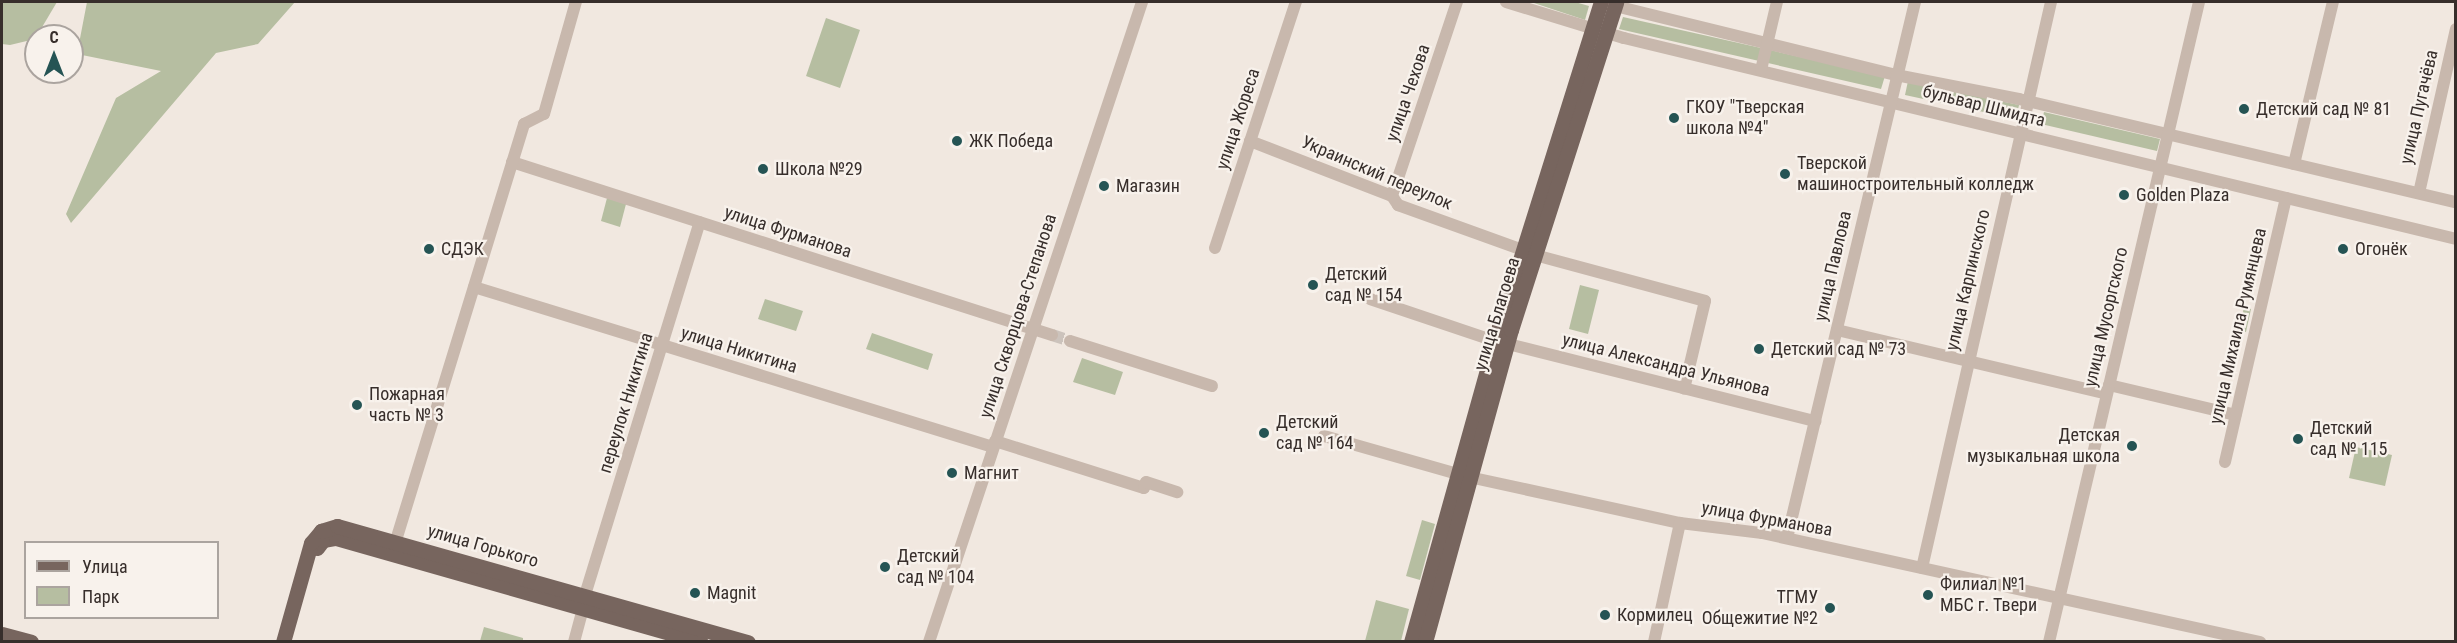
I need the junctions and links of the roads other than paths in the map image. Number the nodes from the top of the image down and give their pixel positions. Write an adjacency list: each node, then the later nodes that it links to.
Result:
1 (576, 2): 22 (street)
2 (1142, 2): 35 (street, улица Скворцова-Степанова)
3 (1296, 2): 21 (street, улица Жореса)
4 (1458, 2): 26 (street, улица Чехова)
5 (1506, 2): 13 (street, бульвар Шмидта)
6 (1777, 2): 14 (street)
7 (1915, 2): 16 (street, улица Павлова)
8 (2051, 2): 18 (street, улица Карпинского)
9 (2199, 2): 20 (street, улица Мусоргского)
10 (2332, 2): 23 (street)
11 (1606, 3): 13 (main road, улица Благоева); 14 (street, бульвар Шмидта)
12 (2456, 29): 25 (street, улица Пугачёва)
13 (1599, 32): 15 (street, бульвар Шмидта); 32 (main road, улица Благоева)
14 (1767, 45): 15 (street); 16 (street, бульвар Шмидта)
15 (1761, 70): 17 (street, бульвар Шмидта)
16 (1896, 75): 17 (street, улица Павлова); 18 (street, бульвар Шмидта)
17 (1889, 101): 19 (street, бульвар Шмидта); 36 (street, улица Павлова)
18 (2027, 101): 19 (street, улица Карпинского); 20 (street, бульвар Шмидта)
19 (2020, 133): 24 (street, бульвар Шмидта); 41 (street, улица Карпинского)
20 (2168, 134): 23 (street, бульвар Шмидта); 24 (street, улица Мусоргского)
21 (1250, 141): 26 (street, Украинский переулок); 31 (street, улица Жореса)
22 (512, 162): 29 (street, улица Фурманова); 33 (street)
23 (2294, 164): 25 (street, бульвар Шмидта)
24 (2160, 167): 27 (street, бульвар Шмидта); 44 (street, улица Мусоргского)
25 (2419, 193): 28 (street, бульвар Шмидта)
26 (1392, 196): 32 (street, Украинский переулок)
27 (2286, 198): 30 (street, бульвар Шмидта); 45 (street, улица Михаила Румянцева)
28 (2456, 202)
29 (700, 222): 35 (street, улица Фурманова); 40 (street, переулок Никитина)
30 (2456, 239)
31 (1215, 248)
32 (1529, 253): 39 (main road, улица Благоева); 43 (street, Украинский переулок)
33 (474, 287): 40 (street, улица Никитина); 54 (street)
34 (1370, 299): 39 (street, улица Александра Ульянова)
35 (1033, 329): 37 (street, улица Фурманова); 48 (street, улица Скворцова-Степанова)
36 (1837, 330): 41 (street); 46 (street, улица Павлова)
37 (1052, 335)
38 (1070, 341): 42 (street)
39 (1501, 342): 43 (street, улица Александра Ульянова); 50 (main road, улица Благоева)
40 (662, 345): 48 (street, улица Никитина); 57 (street, переулок Никитина)
41 (1967, 361): 44 (street); 55 (street, улица Карпинского)
42 (1212, 386)
43 (1684, 389): 46 (street, улица Александра Ульянова)
44 (2108, 389): 45 (street); 56 (street, улица Мусоргского)
45 (2236, 415): 49 (street, улица Михаила Румянцева)
46 (1815, 421): 53 (street, улица Павлова)
47 (1324, 436): 50 (street, улица Фурманова)
48 (994, 444): 51 (street, улица Никитина); 65 (street, улица Скворцова-Степанова)
49 (2225, 462)
50 (1463, 476): 52 (street, улица Фурманова); 66 (main road, улица Благоева); 67 (main road, улица Благоева)
51 (1177, 492)
52 (1680, 523): 53 (street, улица Фурманова); 68 (street)
53 (1787, 538): 55 (street, улица Фурманова)
54 (393, 547): 57 (main road, улица Горького); 60 (main road, улица Горького); 61 (main road, улица Горького)
55 (1922, 568): 56 (street, улица Фурманова)
56 (2059, 598): 69 (street, улица Мусоргского); 70 (street, улица Фурманова)
57 (584, 602): 62 (street, переулок Никитина); 63 (main road, улица Горького); 64 (main road, улица Горького)
58 (2, 634): 59 (main road)
59 (31, 642)
60 (283, 642)
61 (291, 642)
62 (574, 642)
63 (700, 642)
64 (748, 642)
65 (929, 642)
66 (1411, 642)
67 (1425, 642)
68 (1654, 642)
69 (2049, 642)
70 (2260, 642)

